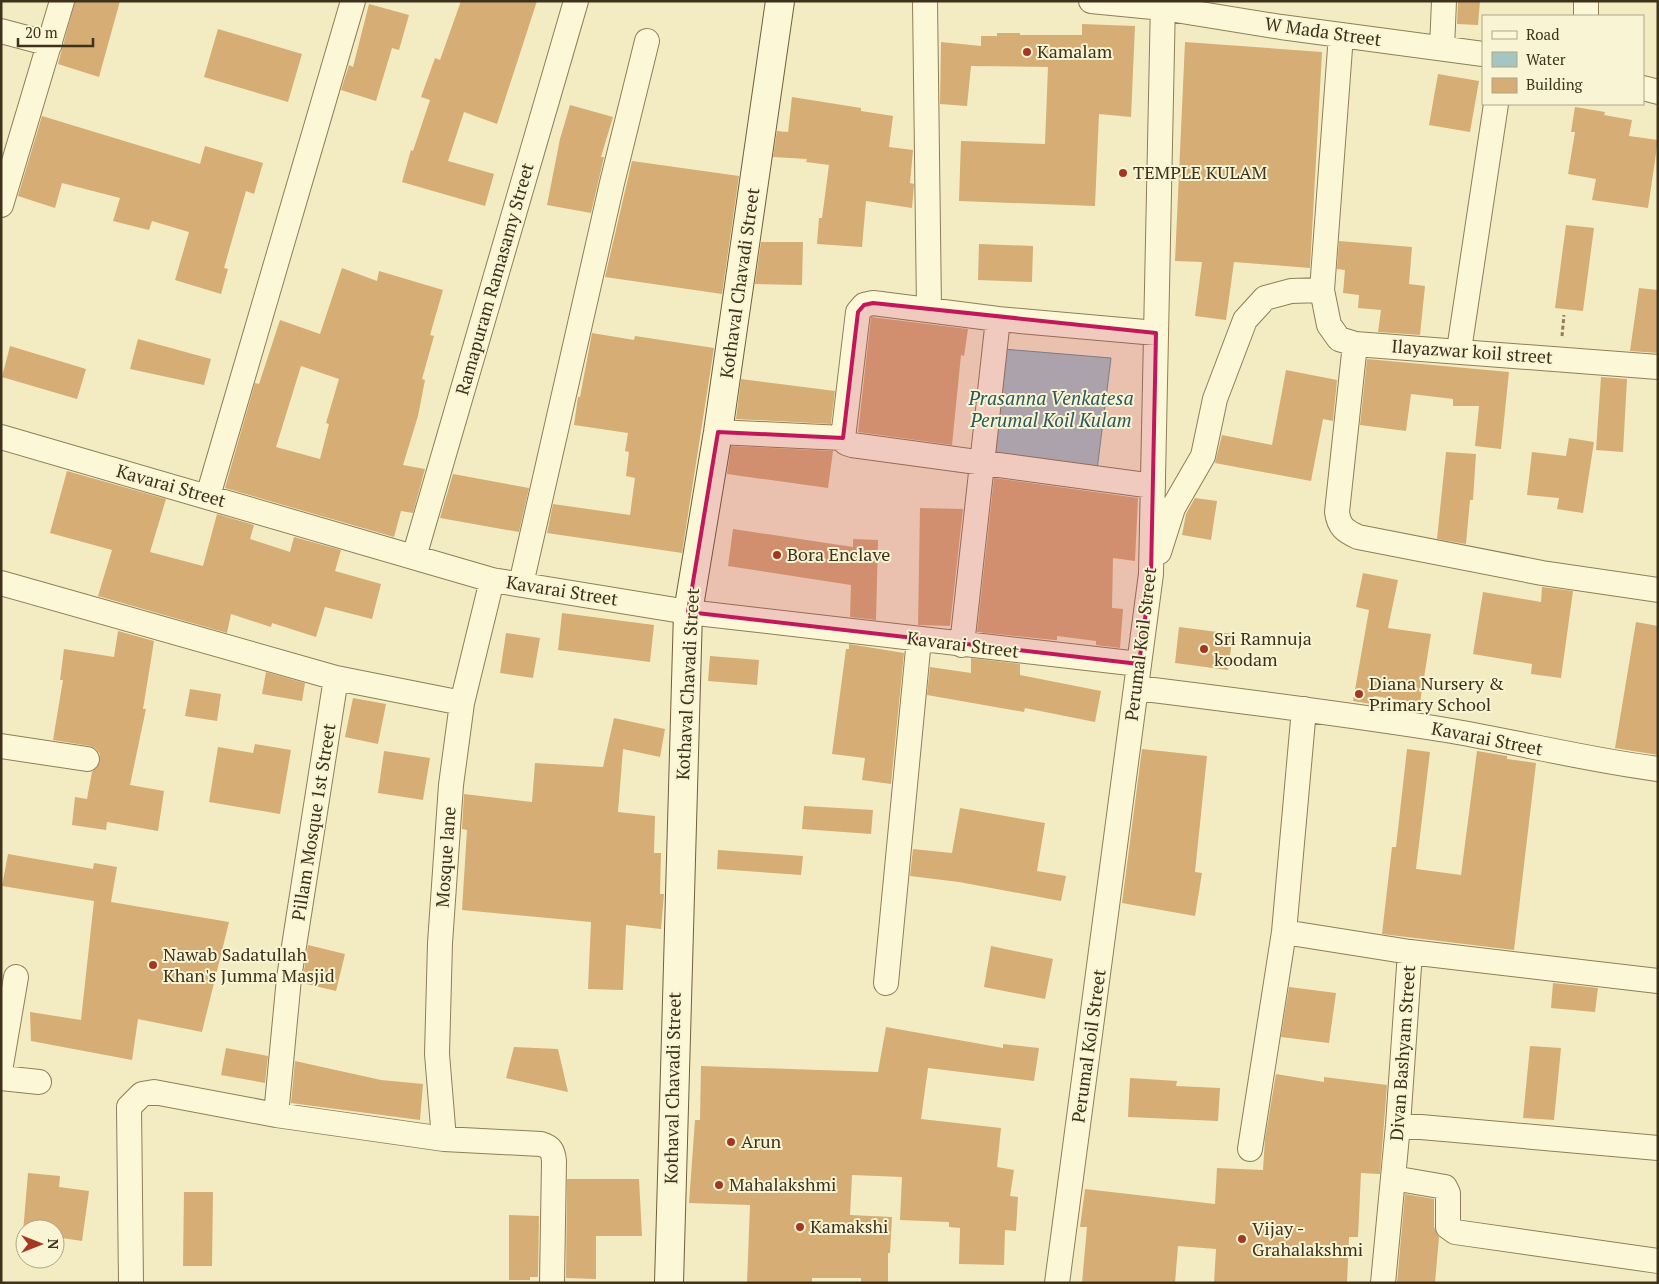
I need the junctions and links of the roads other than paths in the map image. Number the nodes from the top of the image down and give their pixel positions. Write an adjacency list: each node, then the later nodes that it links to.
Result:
1 (62, 1): 14 (street)
2 (353, 1): 34 (street)
3 (576, 1): 35 (street, Ramapuram Ramasamy Street)
4 (780, 1): 29 (street, Kothaval Chavadi Street)
5 (925, 1): 23 (street)
6 (1091, 1): 9 (street, W Mada Street)
7 (1444, 1): 15 (street)
8 (1586, 1): 10 (street)
9 (1163, 4): 12 (street, W Mada Street); 25 (street, Perumal Koil Street)
10 (1586, 15)
11 (1, 31): 14 (street)
12 (1341, 35): 15 (street, W Mada Street); 22 (street, Ilayazwar koil street)
13 (647, 41): 39 (street)
14 (50, 44): 20 (street)
15 (1442, 48): 16 (street, W Mada Street)
16 (1482, 54)
17 (1644, 88): 18 (street)
18 (1658, 92)
19 (1496, 105): 27 (street)
20 (11, 139): 21 (street)
21 (1, 205)
22 (1322, 290): 26 (street, Ilayazwar koil street); 36 (street)
23 (929, 309): 24 (street); 31 (street)
24 (998, 319): 25 (street); 32 (street)
25 (1156, 333): 33 (street, Perumal Koil Street)
26 (1356, 344): 27 (street, Ilayazwar koil street); 40 (street)
27 (1459, 350): 28 (street, Ilayazwar koil street)
28 (1658, 367)
29 (718, 432): 31 (street); 41 (street, Kothaval Chavadi Street)
30 (1, 437): 34 (street, Kavarai Street)
31 (843, 438): 32 (street)
32 (982, 462): 33 (street); 43 (street)
33 (1153, 486): 36 (street, Perumal Koil Street)
34 (208, 496): 35 (street, Kavarai Street)
35 (414, 557): 37 (street, Kavarai Street)
36 (1152, 574): 44 (street, Perumal Koil Street)
37 (492, 580): 39 (street, Kavarai Street); 47 (street, Mosque lane)
38 (1, 583): 45 (street)
39 (521, 584): 41 (street, Kavarai Street)
40 (1658, 590)
41 (688, 612): 42 (street, Kavarai Street); 69 (street, Kothaval Chavadi Street)
42 (919, 639): 43 (street, Kavarai Street); 56 (street)
43 (962, 645): 44 (street, Kavarai Street)
44 (1139, 664): 46 (street, Perumal Koil Street)
45 (336, 678): 47 (street); 60 (street, Pillam Mosque 1st Street)
46 (1137, 688): 48 (street, Kavarai Street); 70 (street, Perumal Koil Street)
47 (462, 703): 62 (street, Mosque lane)
48 (1304, 709): 51 (street, Kavarai Street); 52 (street)
49 (1, 746): 50 (street)
50 (87, 758)
51 (1658, 769)
52 (1284, 932): 53 (street); 64 (street)
53 (1410, 952): 55 (street, Divan Bashyam Street); 61 (street, Divan Bashyam Street)
54 (16, 977): 57 (street)
55 (1658, 981)
56 (886, 983)
57 (1, 1064)
58 (1, 1078): 59 (street)
59 (39, 1082)
60 (276, 1115): 62 (street); 67 (street)
61 (1398, 1125): 63 (street); 65 (street, Divan Bashyam Street)
62 (444, 1139): 68 (street)
63 (1658, 1148)
64 (1250, 1149)
65 (1393, 1178): 66 (street); 71 (street, Divan Bashyam Street)
66 (1658, 1261)
67 (131, 1283)
68 (552, 1283)
69 (669, 1283)
70 (1057, 1283)
71 (1383, 1283)

